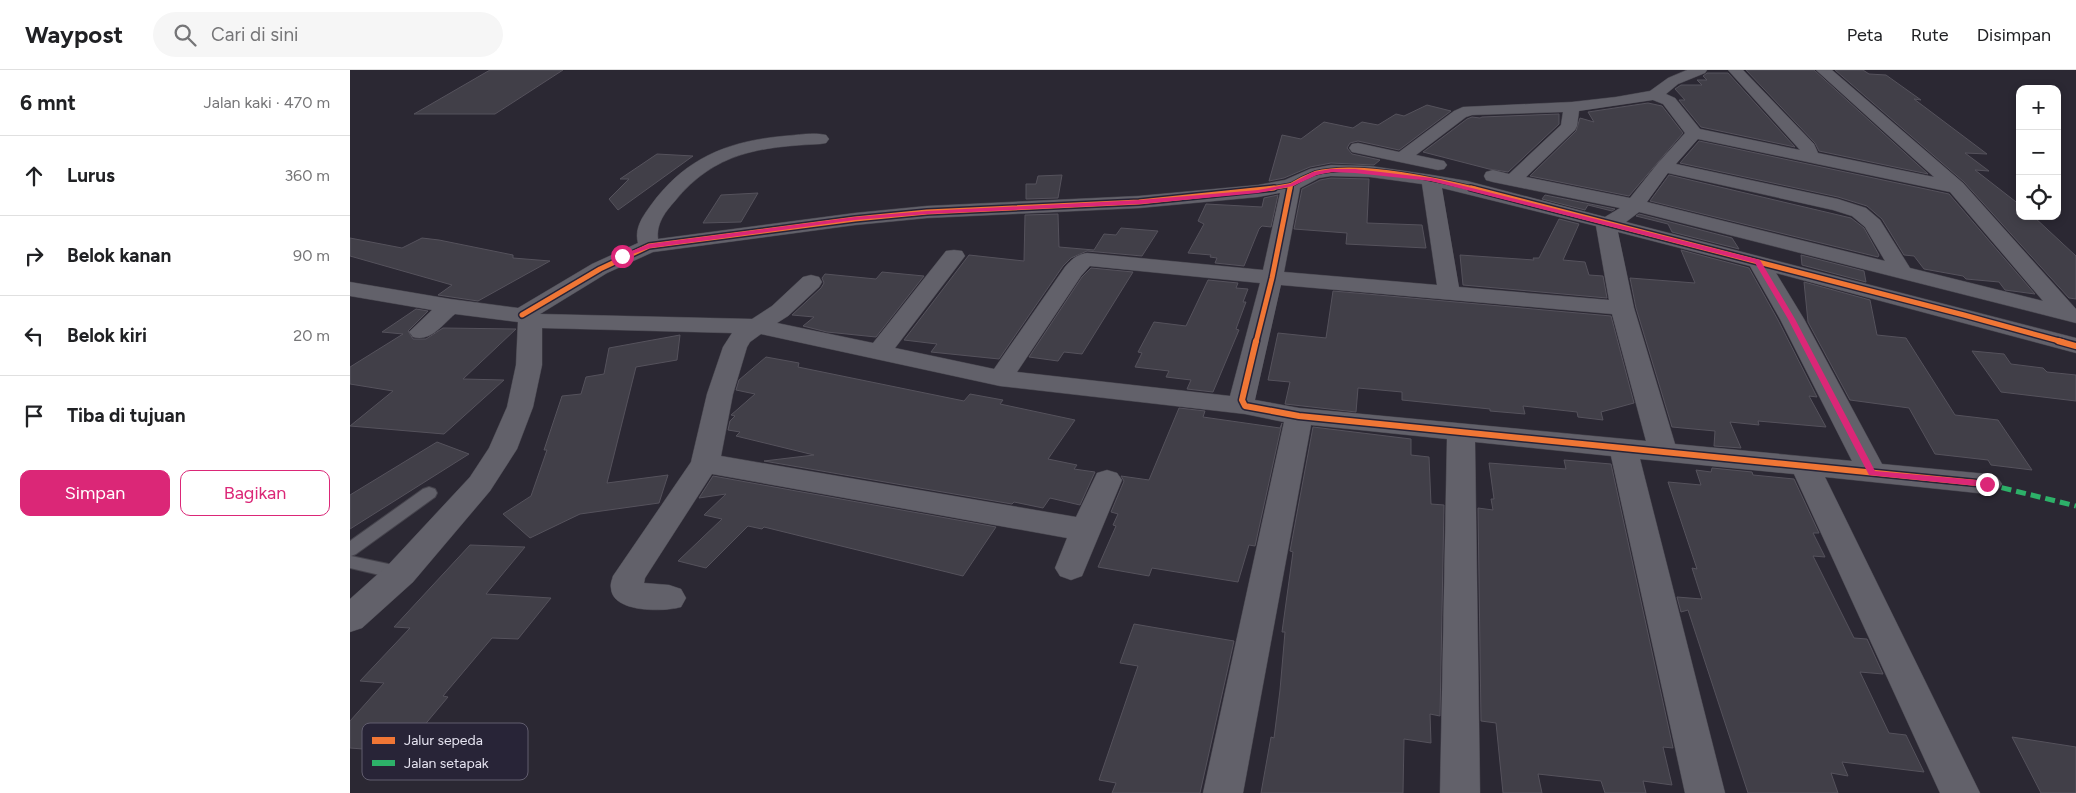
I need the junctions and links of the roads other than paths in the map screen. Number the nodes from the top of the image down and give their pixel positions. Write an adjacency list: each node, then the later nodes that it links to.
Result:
1 (1700, 70): 4 (street)
2 (1735, 70): 9 (street)
3 (1824, 70): 15 (street)
4 (1655, 95): 5 (street); 6 (street)
5 (1572, 107): 10 (street); 13 (street)
6 (1694, 133): 9 (street); 11 (street)
7 (820, 140): 17 (street)
8 (1358, 148): 10 (street)
9 (1810, 156): 15 (street)
10 (1402, 158): 13 (street)
11 (1664, 167): 16 (street); 20 (street)
12 (1432, 180): 14 (street); 16 (street); 24 (street)
13 (1513, 180): 16 (street)
14 (1291, 185): 17 (street); 21 (street)
15 (1956, 187): 27 (street)
16 (1622, 214): 19 (street); 20 (street); 26 (street)
17 (649, 246): 28 (street)
18 (954, 256): 32 (street)
19 (1758, 262): 31 (street); 41 (street)
20 (1902, 272): 27 (street)
21 (1272, 278): 24 (street); 33 (street); 34 (street)
22 (810, 282): 29 (street)
23 (350, 289): 25 (street)
24 (1449, 292): 26 (street)
25 (450, 306): 28 (street); 30 (street)
26 (1622, 308): 38 (street)
27 (2071, 315)
28 (526, 318): 29 (street); 49 (street)
29 (756, 326): 32 (street); 39 (street)
30 (421, 332)
31 (2076, 346)
32 (878, 353): 33 (street)
33 (1000, 378): 34 (street)
34 (1245, 406): 35 (street)
35 (1299, 416): 36 (street); 52 (street)
36 (1461, 432): 37 (street); 53 (street)
37 (1623, 448): 38 (street); 54 (street)
38 (1662, 452): 40 (street)
39 (705, 462): 45 (street); 50 (street)
40 (1805, 466): 41 (street); 55 (street)
41 (1872, 473): 43 (street)
42 (1107, 480): 45 (street)
43 (1987, 484)
44 (429, 493): 46 (lane)
45 (1086, 530): 48 (street)
46 (350, 550)
47 (350, 562): 49 (lane)
48 (1072, 568)
49 (401, 573): 51 (street)
50 (669, 598)
51 (350, 619)
52 (1223, 793)
53 (1460, 793)
54 (1705, 793)
55 (1960, 793)

